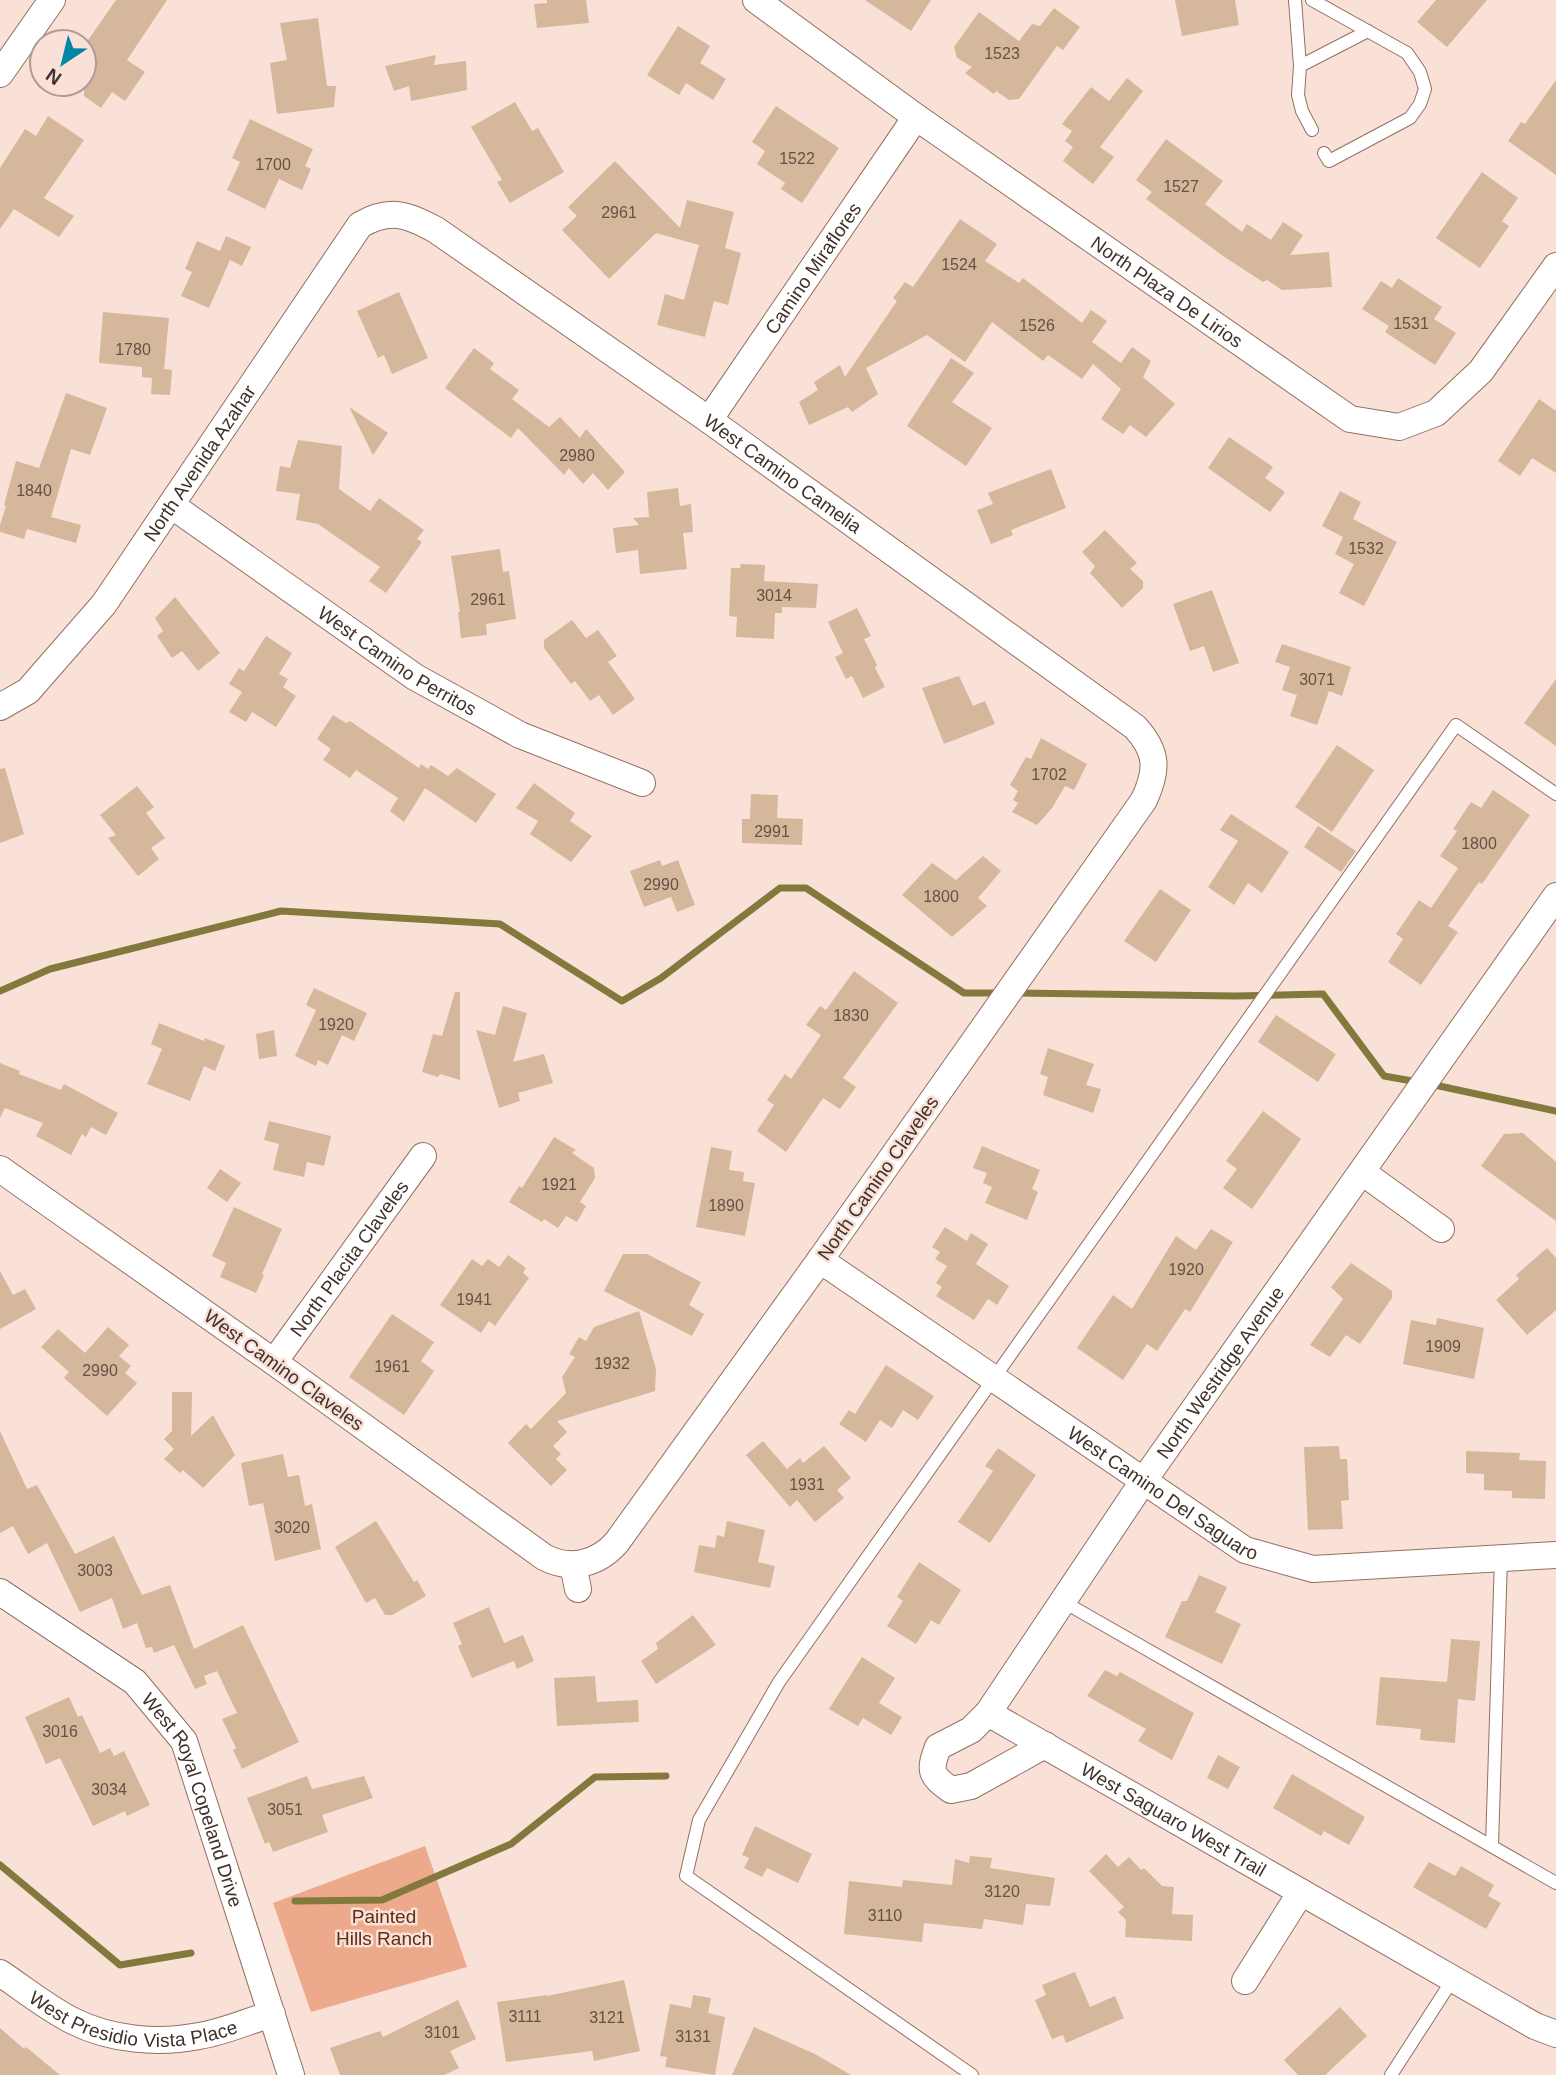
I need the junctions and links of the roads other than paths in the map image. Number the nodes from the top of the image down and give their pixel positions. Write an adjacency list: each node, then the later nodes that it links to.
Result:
1 (52, 0): 6 (street)
2 (756, 0): 8 (street, North Plaza De Lirios)
3 (1296, 0): 7 (lane)
4 (1312, 0): 5 (lane)
5 (1368, 31): 7 (lane); 10 (lane)
6 (3, 64)
7 (1300, 66): 9 (lane)
8 (916, 117): 12 (street, North Plaza De Lirios); 13 (street, Camino Miraflores)
9 (1312, 130)
10 (1324, 153)
11 (385, 209): 13 (street, West Camino Camelia); 14 (street, North Avenida Azahar)
12 (1556, 266)
13 (709, 420): 16 (street, West Camino Camelia)
14 (171, 505): 15 (street, North Avenida Azahar); 17 (street, West Camino Perritos)
15 (0, 707)
16 (1161, 755): 24 (street, North Camino Claveles)
17 (642, 783)
18 (1556, 794): 26 (lane)
19 (1556, 896): 22 (street, North Westridge Avenue)
20 (423, 1156): 25 (street, North Placita Claveles)
21 (0, 1169): 25 (street, West Camino Claveles)
22 (1362, 1172): 23 (street); 27 (street, North Westridge Avenue)
23 (1441, 1229)
24 (820, 1260): 26 (street, West Camino Del Saguaro); 30 (street, North Camino Claveles)
25 (274, 1362): 30 (street, West Camino Claveles)
26 (994, 1378): 27 (street, West Camino Del Saguaro); 44 (lane)
27 (1144, 1480): 29 (street, West Camino Del Saguaro); 32 (street, North Westridge Avenue)
28 (1556, 1555): 29 (street, West Camino Del Saguaro)
29 (1501, 1558): 35 (lane)
30 (573, 1573)
31 (0, 1592): 41 (street, West Royal Copeland Drive)
32 (1062, 1601): 33 (street, North Westridge Avenue); 35 (lane)
33 (988, 1713): 34 (street, West Saguaro West Trail); 34 (street)
34 (1045, 1745): 37 (street, West Saguaro West Trail)
35 (1492, 1846): 36 (lane)
36 (1556, 1882)
37 (1301, 1892): 39 (street, West Saguaro West Trail); 40 (street)
38 (0, 1973): 41 (street, West Presidio Vista Place)
39 (1453, 1979): 42 (street, West Saguaro West Trail); 45 (lane)
40 (1245, 1981)
41 (272, 2014): 43 (street, West Royal Copeland Drive)
42 (1556, 2034)
43 (291, 2075)
44 (972, 2075)
45 (1391, 2075)

